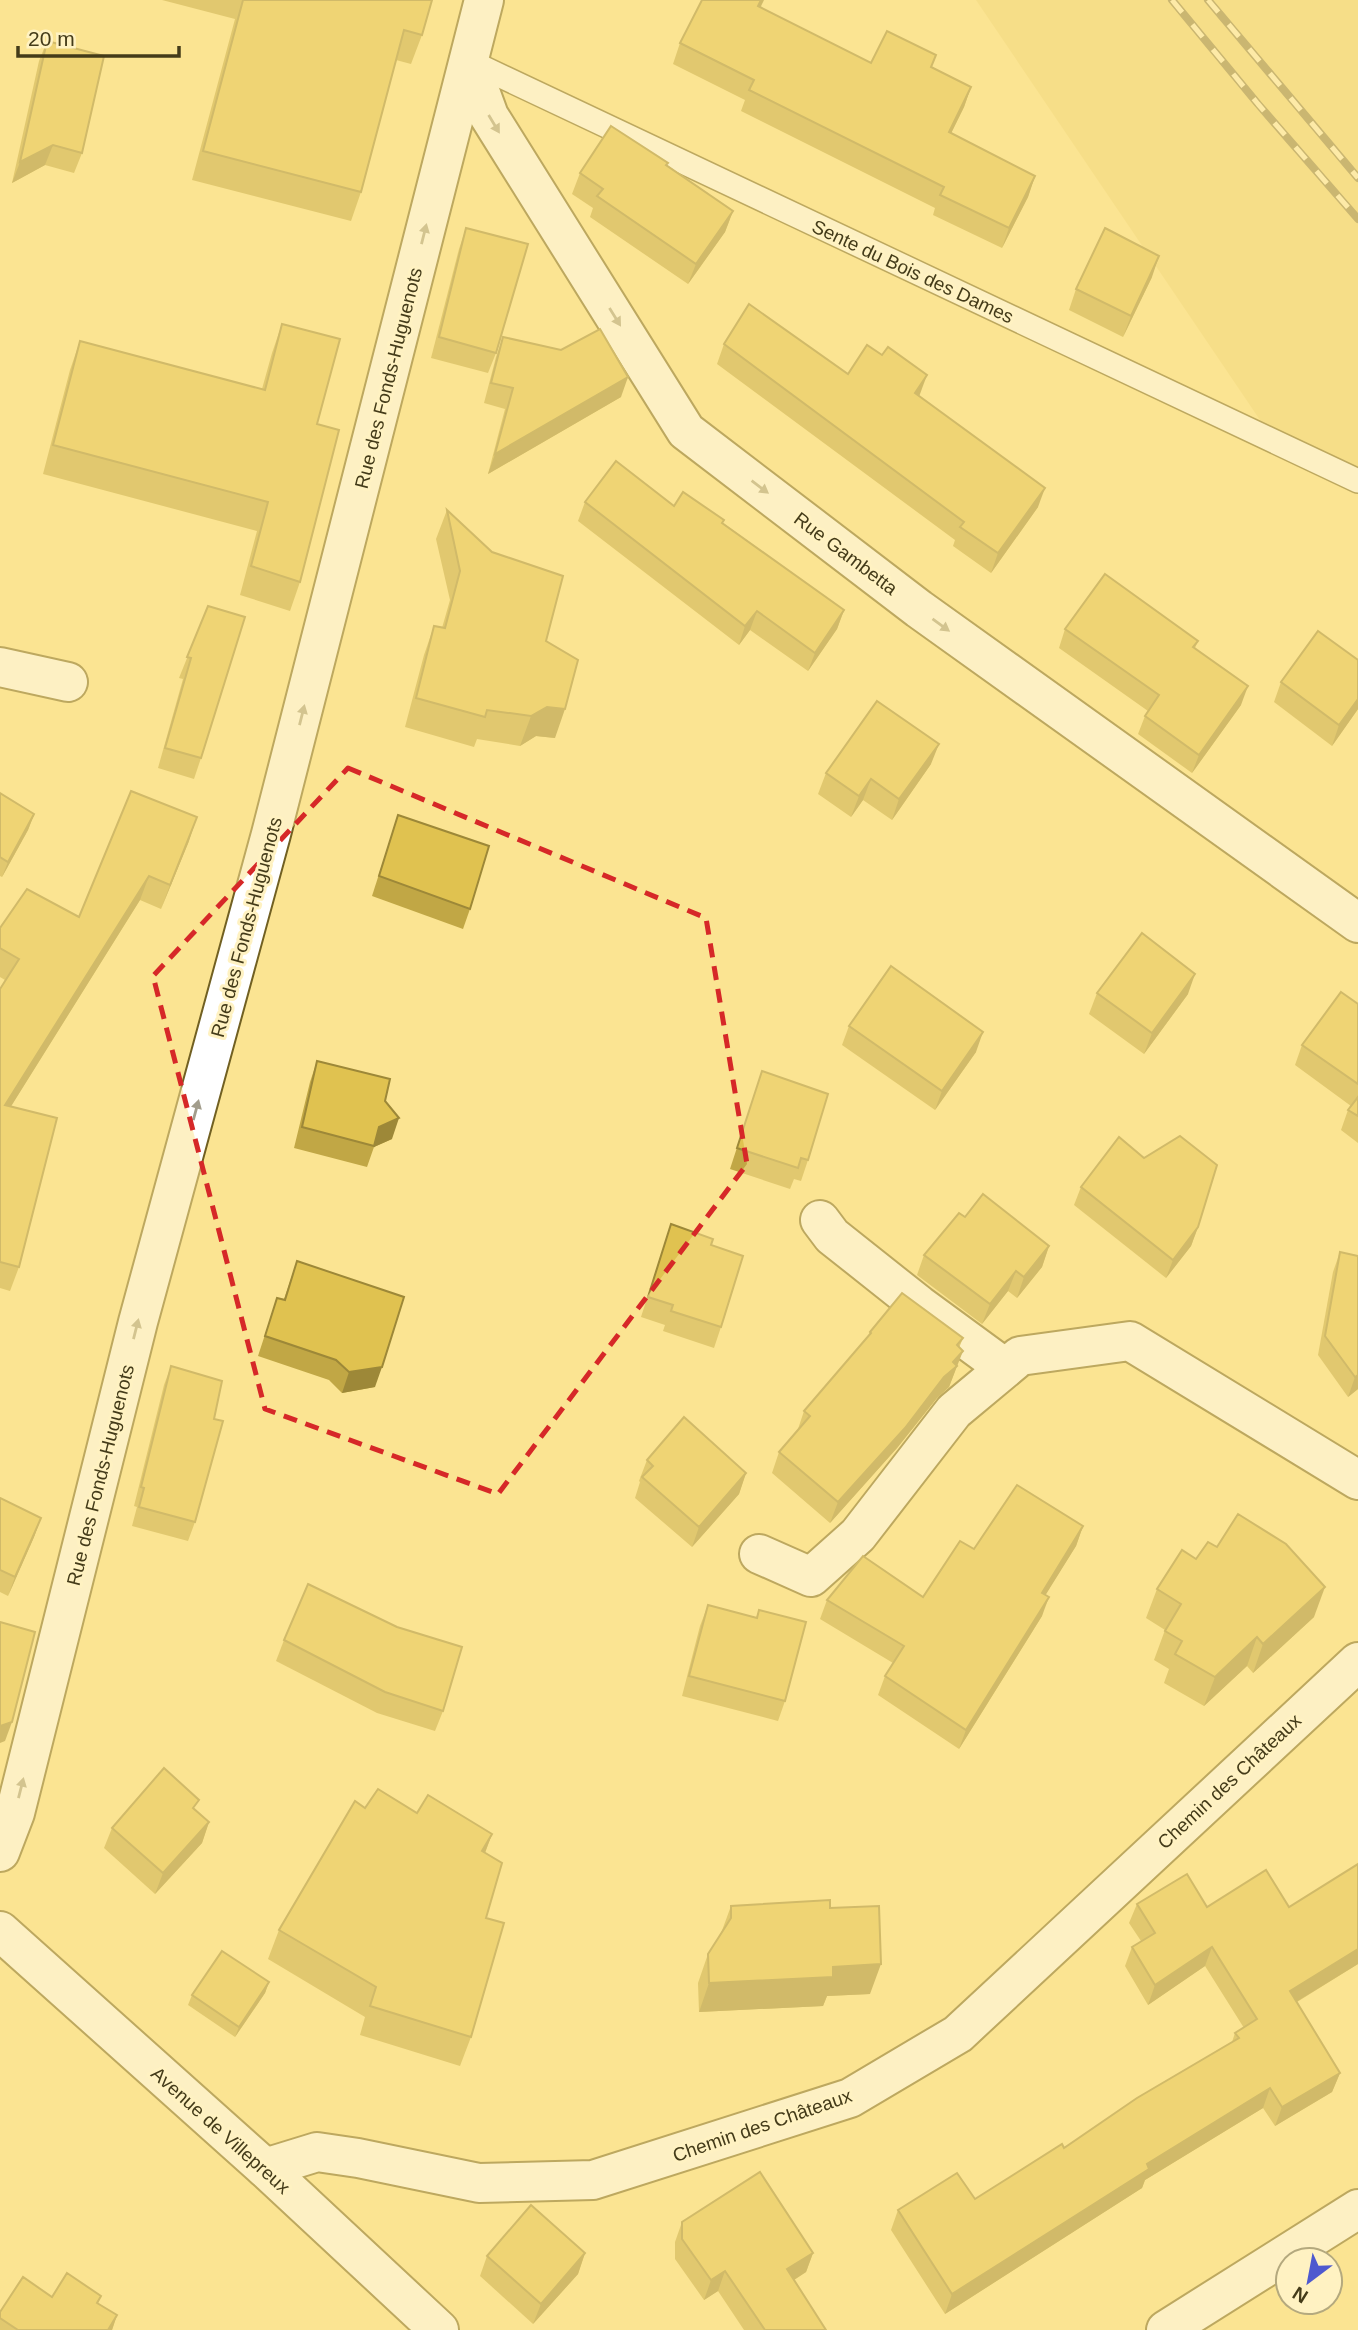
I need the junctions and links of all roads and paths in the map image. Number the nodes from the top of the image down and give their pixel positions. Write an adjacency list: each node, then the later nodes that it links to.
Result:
1 (478, 2): 2 (street, Rue des Fonds-Huguenots)
2 (469, 61): 3 (lane, Sente du Bois des Dames); 6 (street, Rue Gambetta, one-way to 6); 12 (street, Rue des Fonds-Huguenots, one-way to 2)
3 (1358, 481)
4 (0, 667): 5 (street)
5 (68, 682)
6 (1358, 923)
7 (820, 1220): 8 (street)
8 (1005, 1368): 9 (street); 10 (street)
9 (1358, 1480)
10 (759, 1554)
11 (1358, 1661): 14 (street, Chemin des Châteaux)
12 (0, 1852)
13 (0, 1931): 14 (street, Avenue de Villepreux)
14 (265, 2168): 16 (street, Avenue de Villepreux)
15 (1358, 2209): 17 (street)
16 (439, 2330)
17 (1166, 2330)

